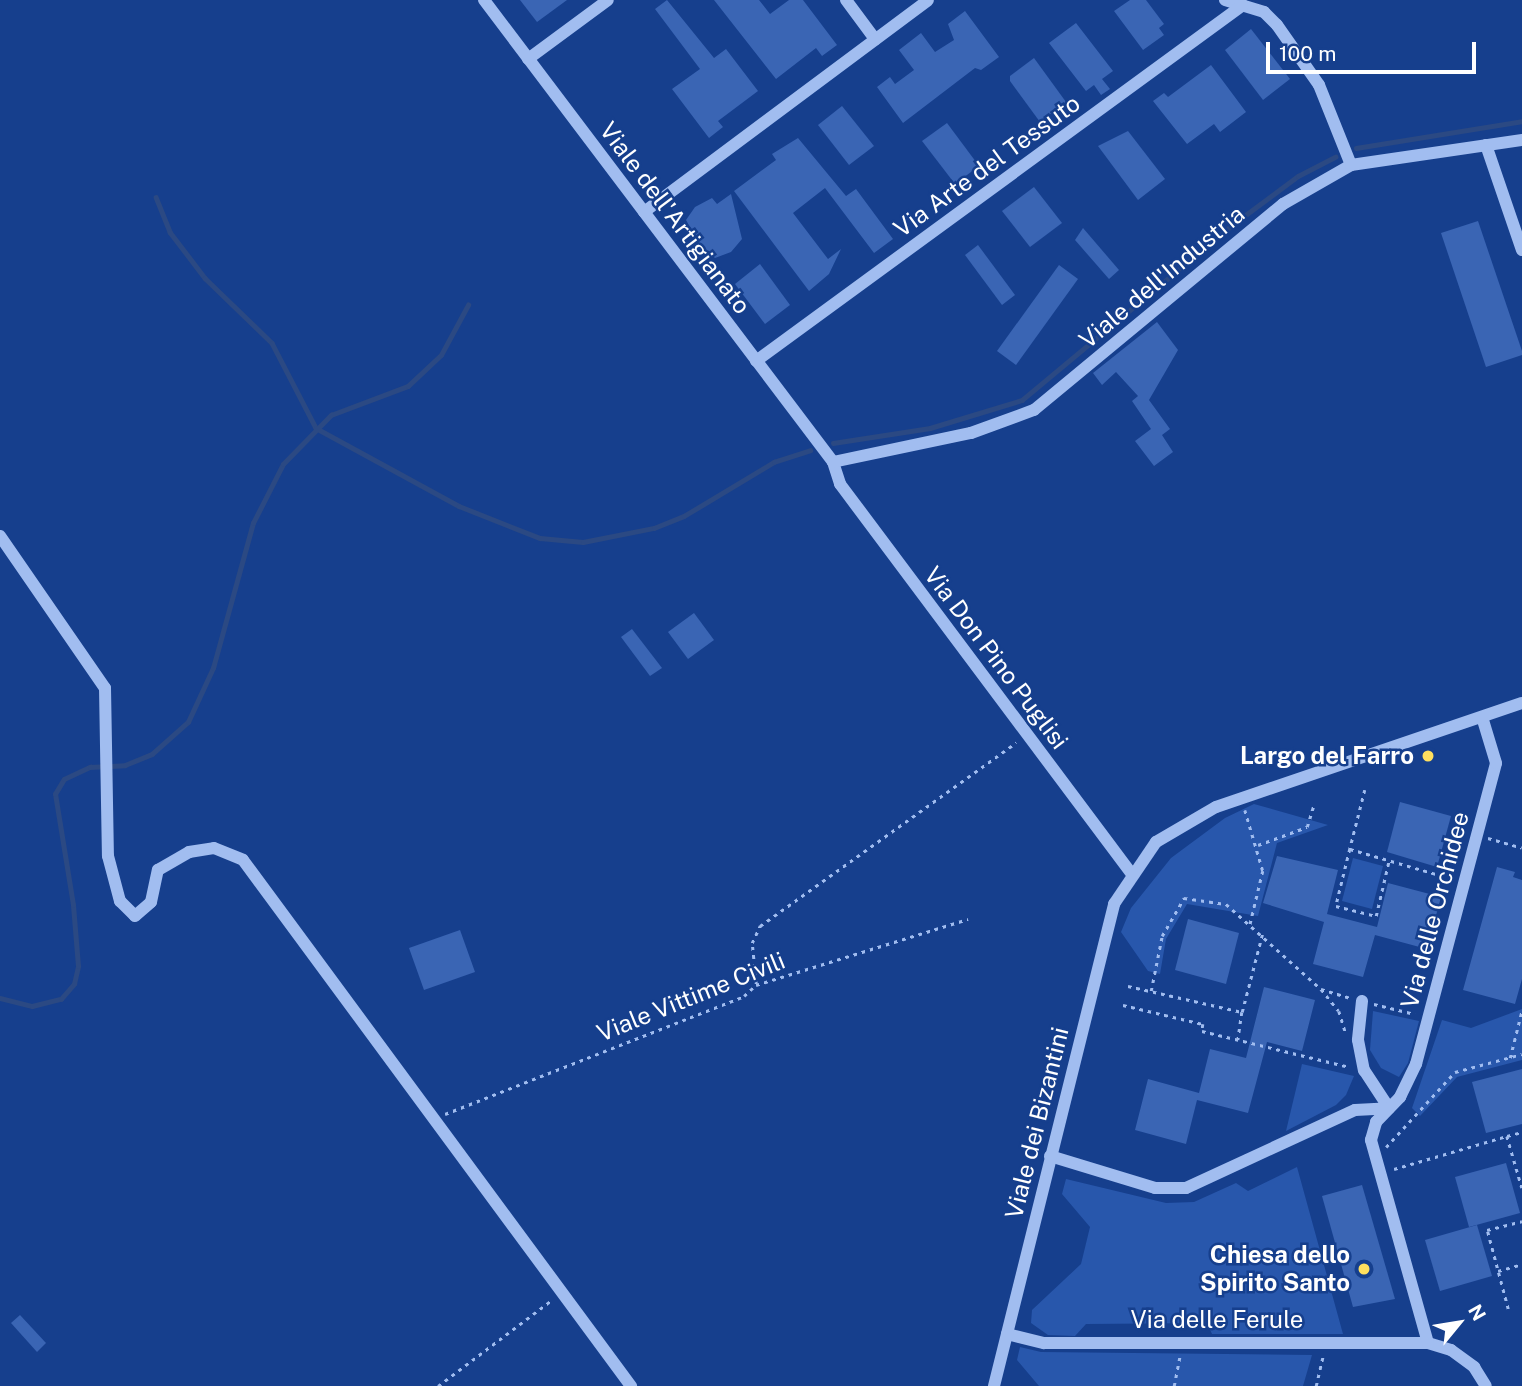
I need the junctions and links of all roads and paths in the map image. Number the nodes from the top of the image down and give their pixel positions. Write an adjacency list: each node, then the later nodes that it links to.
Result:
1 (484, 0): 8 (street, Viale dell'Artigianato)
2 (608, 0): 8 (street)
3 (928, 0): 7 (street)
4 (1225, 0): 6 (street)
5 (848, 1): 7 (street)
6 (1243, 5): 11 (street); 14 (street, Via Arte del Tessuto)
7 (875, 39): 12 (street)
8 (528, 59): 12 (street, Viale dell'Artigianato)
9 (1522, 141): 10 (street, Viale dell'Industria)
10 (1486, 145): 11 (street, Viale dell'Industria); 13 (street)
11 (1351, 165): 15 (street, Viale dell'Industria)
12 (643, 212): 14 (street, Viale dell'Artigianato)
13 (1522, 250)
14 (756, 361): 15 (street, Viale dell'Artigianato)
15 (833, 461): 19 (street, Via Don Pino Puglisi)
16 (0, 536): 49 (street)
17 (1522, 703): 18 (street, Viale dei Bizantini)
18 (1482, 717): 21 (street, Viale dei Bizantini); 23 (street, Via delle Orchidee)
19 (1027, 735): 28 (street, Via Don Pino Puglisi); 33 (path)
20 (1365, 790): 26 (path)
21 (1242, 798): 24 (path); 28 (street, Viale dei Bizantini)
22 (1313, 807): 24 (path)
23 (1477, 835): 25 (path); 29 (street, Via delle Orchidee)
24 (1256, 846): 31 (path)
25 (1522, 848)
26 (1350, 849): 27 (path); 27 (path)
27 (1389, 860): 29 (path)
28 (1132, 875): 53 (street, Viale dei Bizantini)
29 (1464, 882): 42 (street, Via delle Orchidee)
30 (968, 919): 33 (path, Viale Vittime Civili)
31 (1250, 925): 32 (path); 36 (path)
32 (1262, 935): 35 (path); 40 (path)
33 (756, 985): 49 (path, Viale Vittime Civili)
34 (1128, 986): 36 (path)
35 (1321, 989): 37 (path); 43 (path)
36 (1150, 991): 40 (path)
37 (1362, 1001): 42 (path); 48 (street)
38 (1123, 1004): 44 (path)
39 (1522, 1010): 41 (path)
40 (1242, 1012): 44 (path)
41 (1521, 1016): 47 (path)
42 (1428, 1017): 48 (street, Via delle Orchidee)
43 (1346, 1034)
44 (1238, 1040): 46 (path)
45 (1522, 1054): 47 (path)
46 (1354, 1057)
47 (1510, 1058): 52 (path)
48 (1389, 1108): 53 (street); 64 (street, Via delle Orchidee)
49 (432, 1119): 59 (street)
50 (1522, 1132): 51 (path)
51 (1507, 1136): 54 (path); 55 (path)
52 (1385, 1149)
53 (1050, 1156): 61 (street, Viale dei Bizantini)
54 (1388, 1160)
55 (1522, 1188)
56 (1522, 1221): 58 (path)
57 (1522, 1264): 58 (path)
58 (1498, 1271): 60 (path)
59 (561, 1293): 65 (path); 66 (street)
60 (1508, 1310)
61 (1007, 1334): 62 (street, Via delle Ferule); 67 (street, Viale dei Bizantini)
62 (1183, 1341): 63 (street, Via delle Ferule); 68 (path)
63 (1326, 1341): 64 (street, Via delle Ferule); 69 (path)
64 (1428, 1343): 70 (street)
65 (438, 1386)
66 (631, 1386)
67 (994, 1386)
68 (1174, 1386)
69 (1316, 1386)
70 (1486, 1386)

